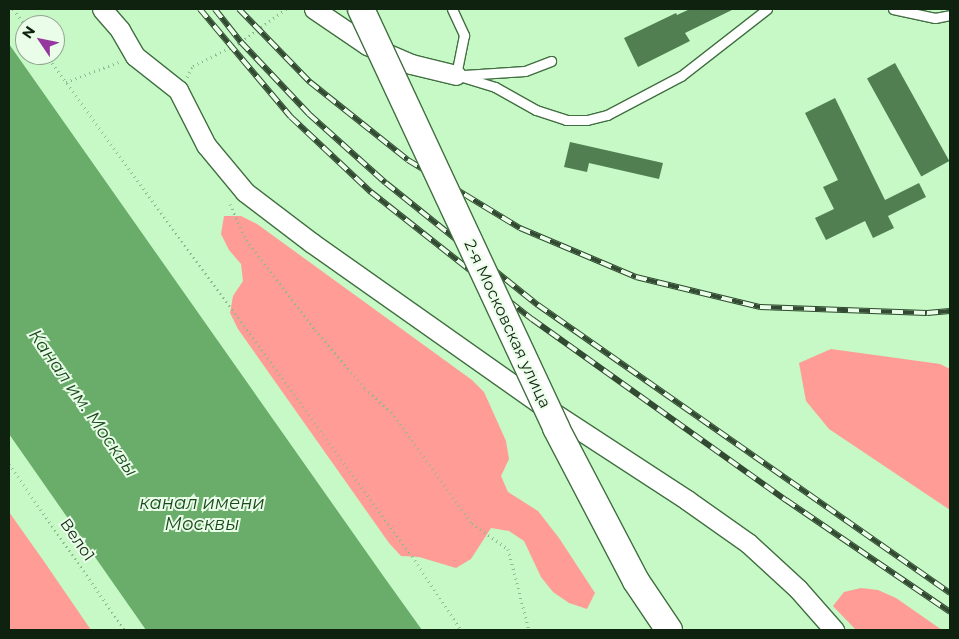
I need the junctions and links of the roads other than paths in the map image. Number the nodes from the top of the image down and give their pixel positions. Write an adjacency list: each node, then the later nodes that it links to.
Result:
1 (102, 9): 11 (street)
2 (314, 9): 9 (street)
3 (362, 9): 10 (main road, 2-я Московская улица, bridge)
4 (452, 9): 9 (lane)
5 (767, 9): 9 (lane)
6 (893, 9): 7 (lane)
7 (950, 15)
8 (551, 61): 9 (lane)
9 (456, 75)
10 (669, 630)
11 (834, 630)

